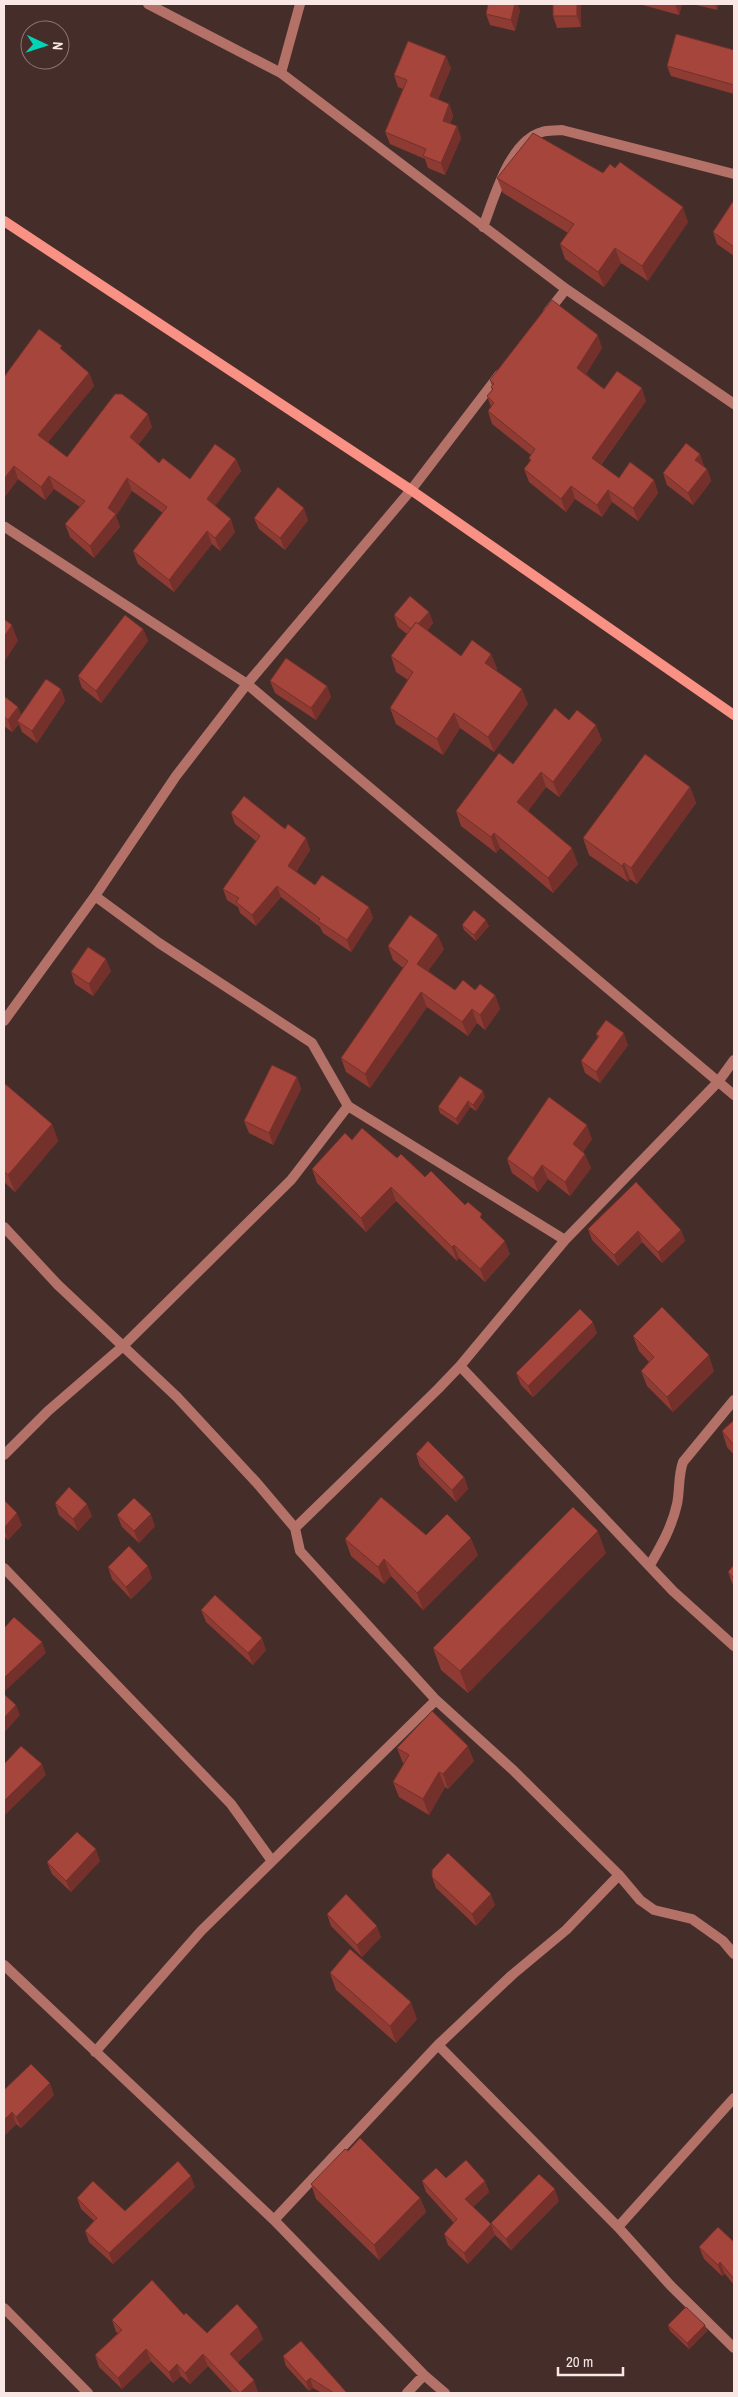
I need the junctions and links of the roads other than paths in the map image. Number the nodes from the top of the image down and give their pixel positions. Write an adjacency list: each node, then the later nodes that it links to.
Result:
1 (148, 4): 3 (street)
2 (300, 4): 3 (street)
3 (281, 73): 6 (street)
4 (734, 174): 6 (street)
5 (4, 221): 11 (street)
6 (483, 227): 7 (street)
7 (566, 289): 8 (street); 10 (street)
8 (542, 320)
9 (506, 367): 11 (street)
10 (734, 404)
11 (411, 490): 13 (street); 14 (street)
12 (4, 528): 13 (street)
13 (247, 684): 15 (street); 18 (street)
14 (734, 714)
15 (95, 896): 16 (street); 20 (street)
16 (4, 1020)
17 (734, 1060): 18 (street)
18 (718, 1082): 19 (street); 22 (street)
19 (734, 1095)
20 (348, 1106): 22 (street); 23 (street)
21 (4, 1227): 23 (street)
22 (565, 1240): 24 (street)
23 (122, 1347): 26 (street); 27 (street)
24 (460, 1366): 27 (street); 28 (street)
25 (734, 1400): 28 (street)
26 (4, 1455)
27 (295, 1528): 31 (street)
28 (650, 1565): 30 (street)
29 (4, 1568): 32 (street)
30 (734, 1646)
31 (436, 1700): 32 (street); 33 (street)
32 (272, 1861): 37 (street)
33 (619, 1876): 34 (street); 36 (street)
34 (734, 1954)
35 (4, 1965): 37 (street)
36 (438, 2045): 39 (street); 40 (street)
37 (95, 2052): 39 (street)
38 (734, 2098): 40 (street)
39 (274, 2220): 43 (street)
40 (618, 2227): 42 (street)
41 (4, 2308): 44 (street)
42 (734, 2348)
43 (424, 2375): 45 (street); 46 (street)
44 (88, 2393)
45 (407, 2393)
46 (445, 2393)

